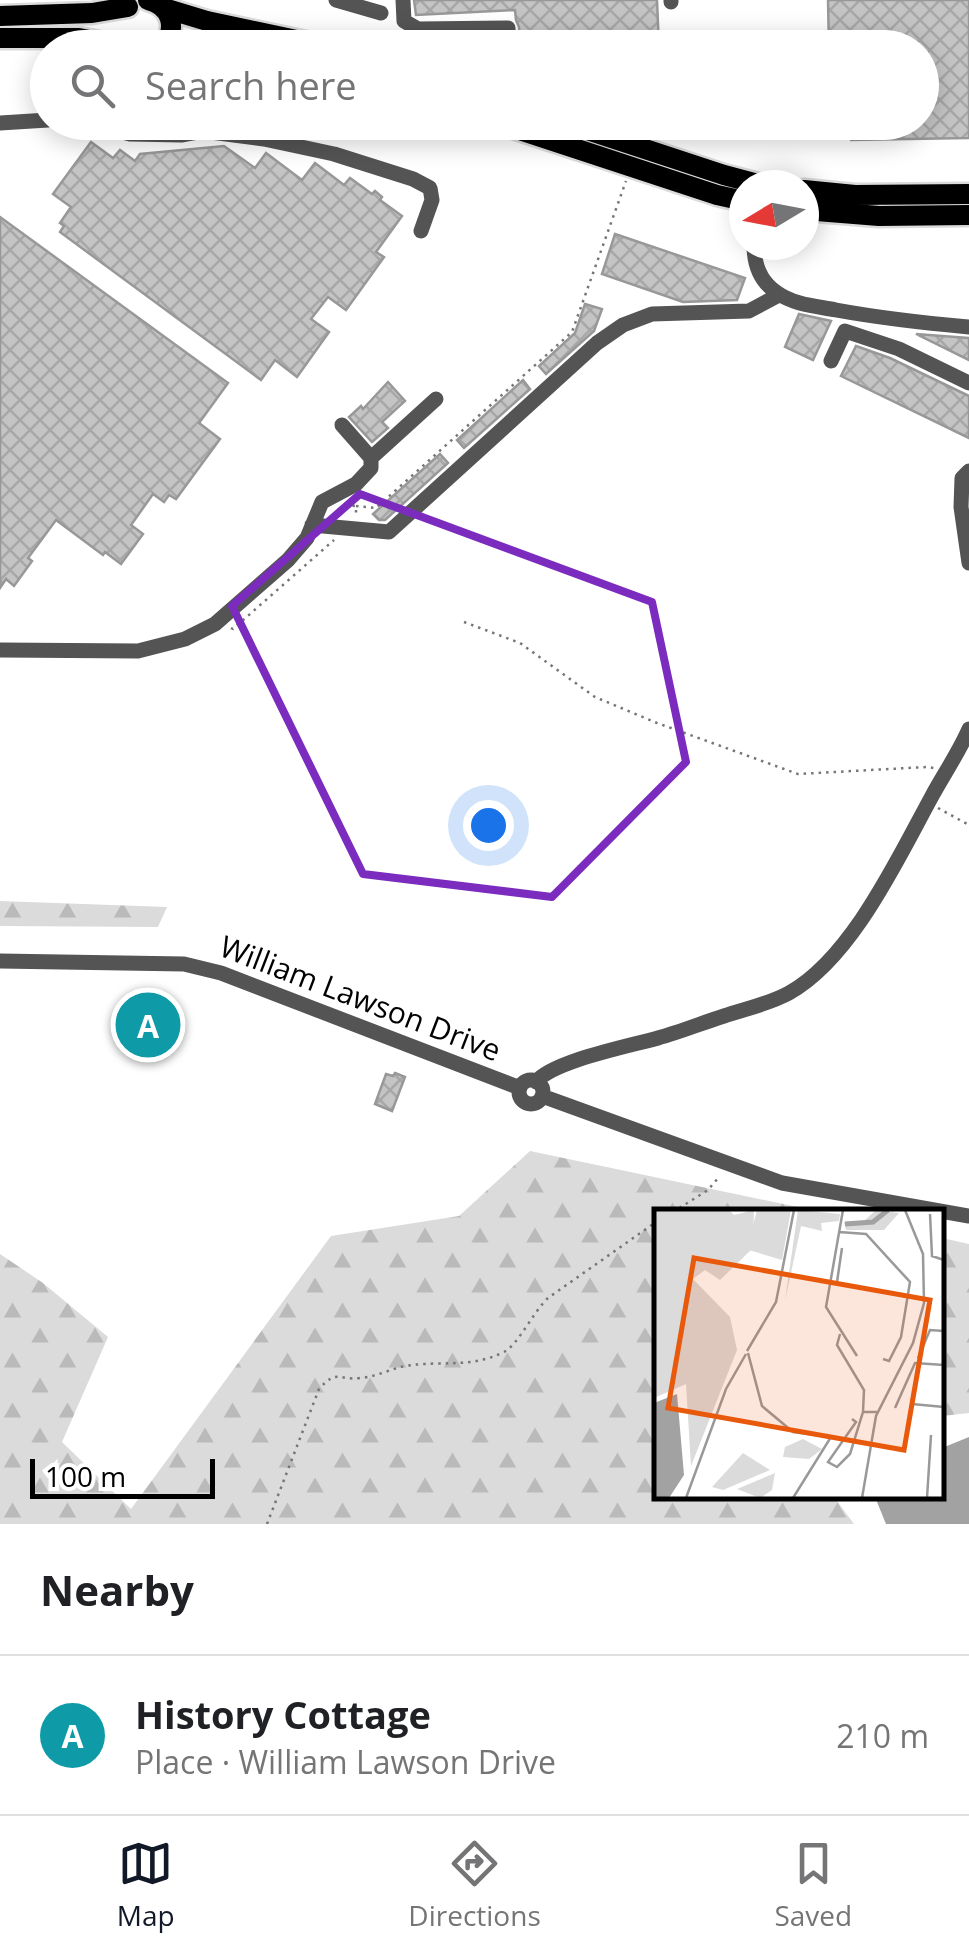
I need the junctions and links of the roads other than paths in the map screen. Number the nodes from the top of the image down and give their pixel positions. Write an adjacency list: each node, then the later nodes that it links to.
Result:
1 (336, 0): 4 (street)
2 (403, 0): 9 (street)
3 (146, 3): 5 (main road); 6 (main road); 7 (main road); 8 (main road)
4 (382, 13)
5 (0, 16)
6 (120, 30)
7 (172, 30)
8 (249, 30)
9 (418, 30)
10 (418, 30): 11 (street)
11 (508, 30)
12 (0, 38): 13 (main road)
13 (30, 38)
14 (30, 121): 15 (street)
15 (0, 122)
16 (264, 140): 25 (street)
17 (550, 140): 22 (main road)
18 (617, 140): 19 (main road)
19 (729, 176)
20 (819, 191): 21 (main road)
21 (969, 194)
22 (729, 197)
23 (819, 211): 24 (main road)
24 (969, 215)
25 (420, 231)
26 (755, 260): 27 (street)
27 (780, 295): 28 (street); 35 (street)
28 (969, 326)
29 (831, 361): 30 (street)
30 (969, 382)
31 (436, 398): 33 (street)
32 (342, 425): 33 (street)
33 (371, 458): 35 (street)
34 (969, 471): 36 (street)
35 (312, 525): 37 (street)
36 (969, 563)
37 (0, 650)
38 (969, 729): 40 (street)
39 (0, 961): 40 (street, William Lawson Drive)
40 (539, 1089): 41 (street, William Lawson Drive)
41 (929, 1209)
42 (944, 1212): 43 (street, William Lawson Drive)
43 (969, 1216)

